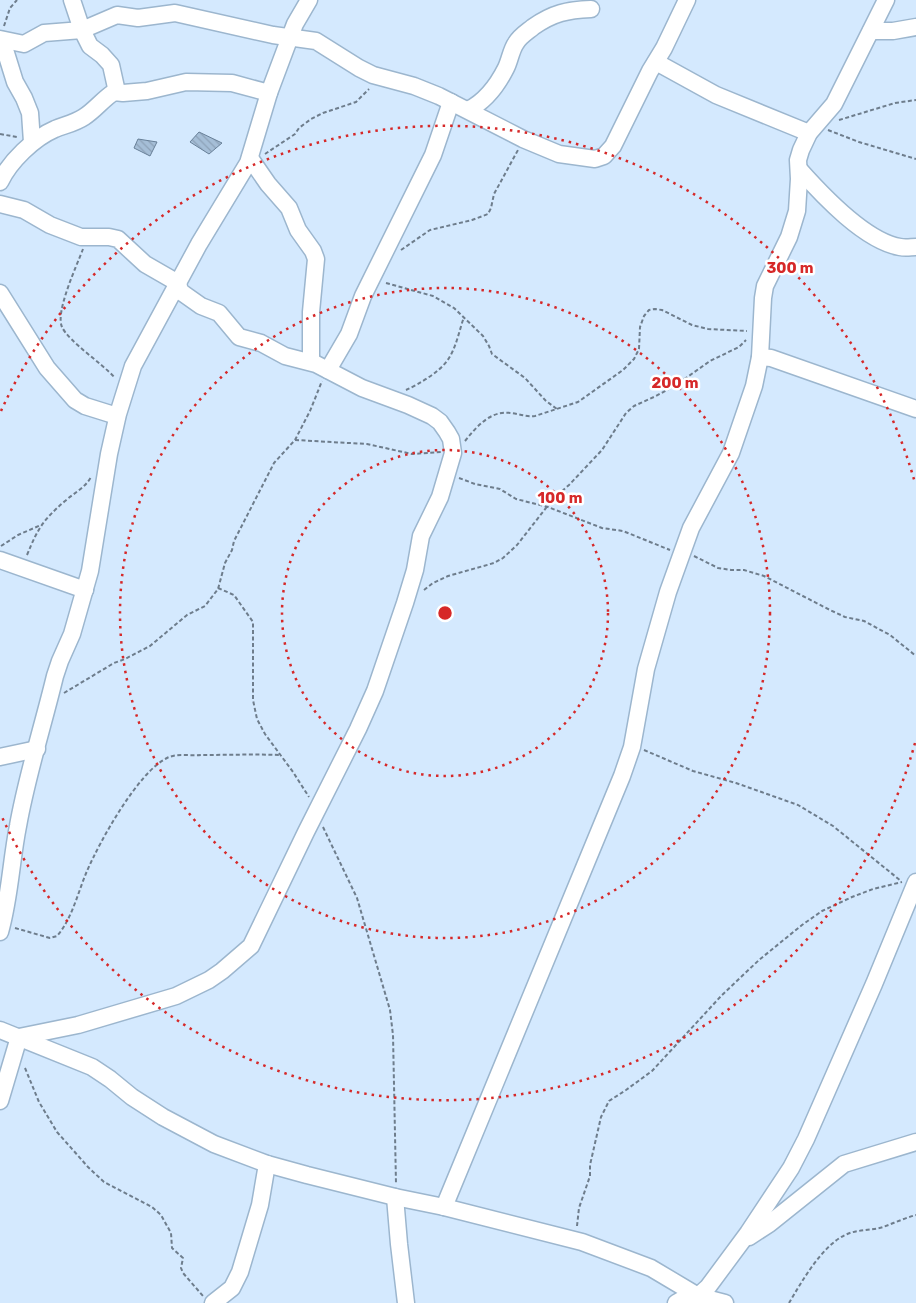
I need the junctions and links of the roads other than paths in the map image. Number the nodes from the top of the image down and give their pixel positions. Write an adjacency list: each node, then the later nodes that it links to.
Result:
1 (72, 0): 7 (street)
2 (309, 0): 9 (street)
3 (687, 0): 11 (street)
4 (886, 0): 8 (street)
5 (591, 9): 15 (street)
6 (916, 27): 8 (street)
7 (82, 30): 9 (street); 10 (street); 12 (street)
8 (871, 31): 16 (street)
9 (290, 37): 13 (street); 14 (street)
10 (1, 40): 17 (street)
11 (656, 62): 15 (street); 16 (street)
12 (117, 92): 13 (street); 17 (street)
13 (270, 93): 18 (street)
14 (451, 102): 15 (street); 27 (street)
15 (468, 110)
16 (812, 130): 19 (street)
17 (32, 142): 20 (street)
18 (251, 160): 23 (street); 26 (street)
19 (799, 169): 22 (street); 25 (street)
20 (0, 182)
21 (0, 204): 23 (street)
22 (916, 248)
23 (178, 283): 26 (street); 29 (street)
24 (0, 293): 29 (street)
25 (760, 357): 28 (street); 42 (street)
26 (311, 362): 27 (street)
27 (328, 370): 37 (street)
28 (916, 409)
29 (117, 416): 31 (street)
30 (0, 560): 31 (street)
31 (85, 590): 32 (street)
32 (37, 749): 33 (street); 35 (street)
33 (0, 757)
34 (916, 882): 43 (street)
35 (1, 928)
36 (0, 1030): 37 (street)
37 (19, 1037): 38 (street); 40 (street)
38 (0, 1101)
39 (916, 1142): 43 (street)
40 (267, 1164): 41 (street); 45 (street)
41 (395, 1197): 42 (street); 47 (street)
42 (444, 1207): 44 (street)
43 (743, 1240): 44 (street)
44 (698, 1296): 46 (street); 48 (street)
45 (209, 1301)
46 (720, 1302)
47 (406, 1303)
48 (676, 1303)

